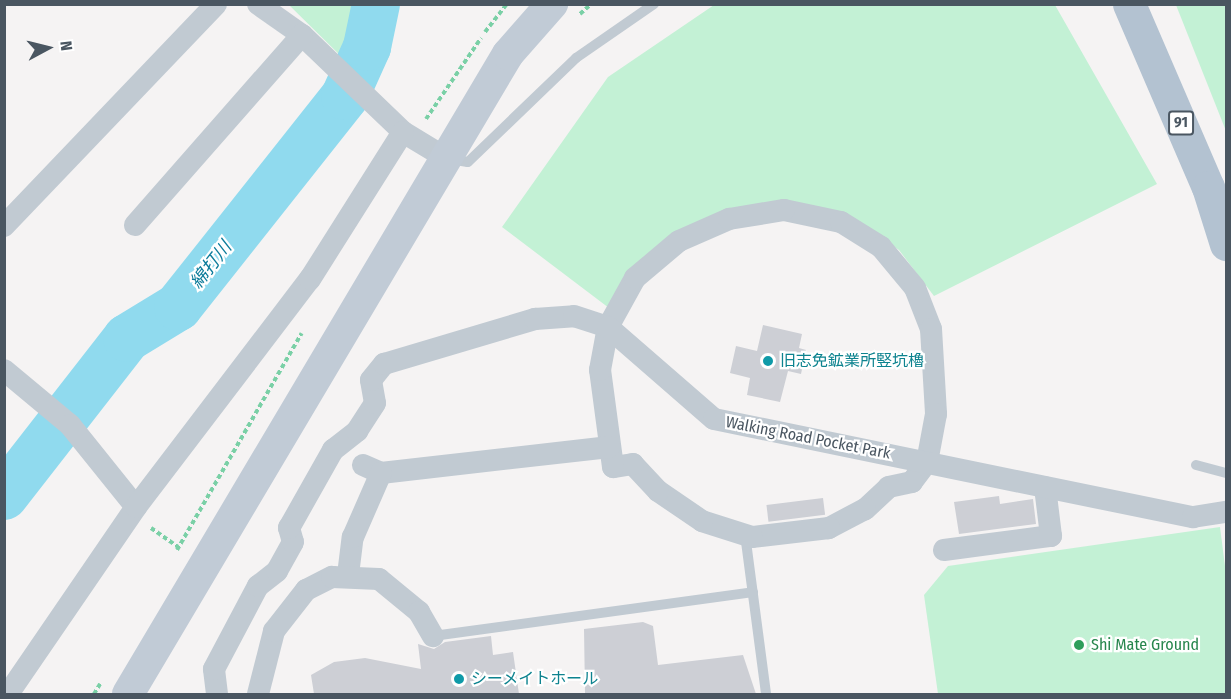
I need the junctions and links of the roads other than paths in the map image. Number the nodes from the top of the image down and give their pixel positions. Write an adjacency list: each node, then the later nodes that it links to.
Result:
1 (216, 4): 10 (street)
2 (552, 4): 8 (street)
3 (654, 4): 8 (lane)
4 (1129, 4): 11 (main road, 91)
5 (275, 8): 6 (street)
6 (302, 35): 7 (street); 9 (street)
7 (410, 136): 8 (street); 19 (street)
8 (446, 158): 26 (street)
9 (135, 225)
10 (4, 226)
11 (1227, 243)
12 (608, 327): 14 (street); 15 (street, Walking Road Pocket Park); 15 (street); 28 (street, Walking Road Pocket Park)
13 (4, 370): 19 (street)
14 (610, 447): 21 (street); 23 (street)
15 (927, 462): 18 (street, Walking Road Pocket Park); 21 (street)
16 (1196, 465): 17 (lane)
17 (1227, 473)
18 (1046, 487): 20 (street, Walking Road Pocket Park); 22 (street)
19 (133, 511): 27 (street)
20 (1227, 512)
21 (745, 534): 24 (lane)
22 (944, 550)
23 (348, 575): 25 (street); 29 (street)
24 (753, 592): 25 (lane); 30 (lane)
25 (433, 636)
26 (117, 685)
27 (8, 694)
28 (217, 694)
29 (258, 694)
30 (766, 694)

